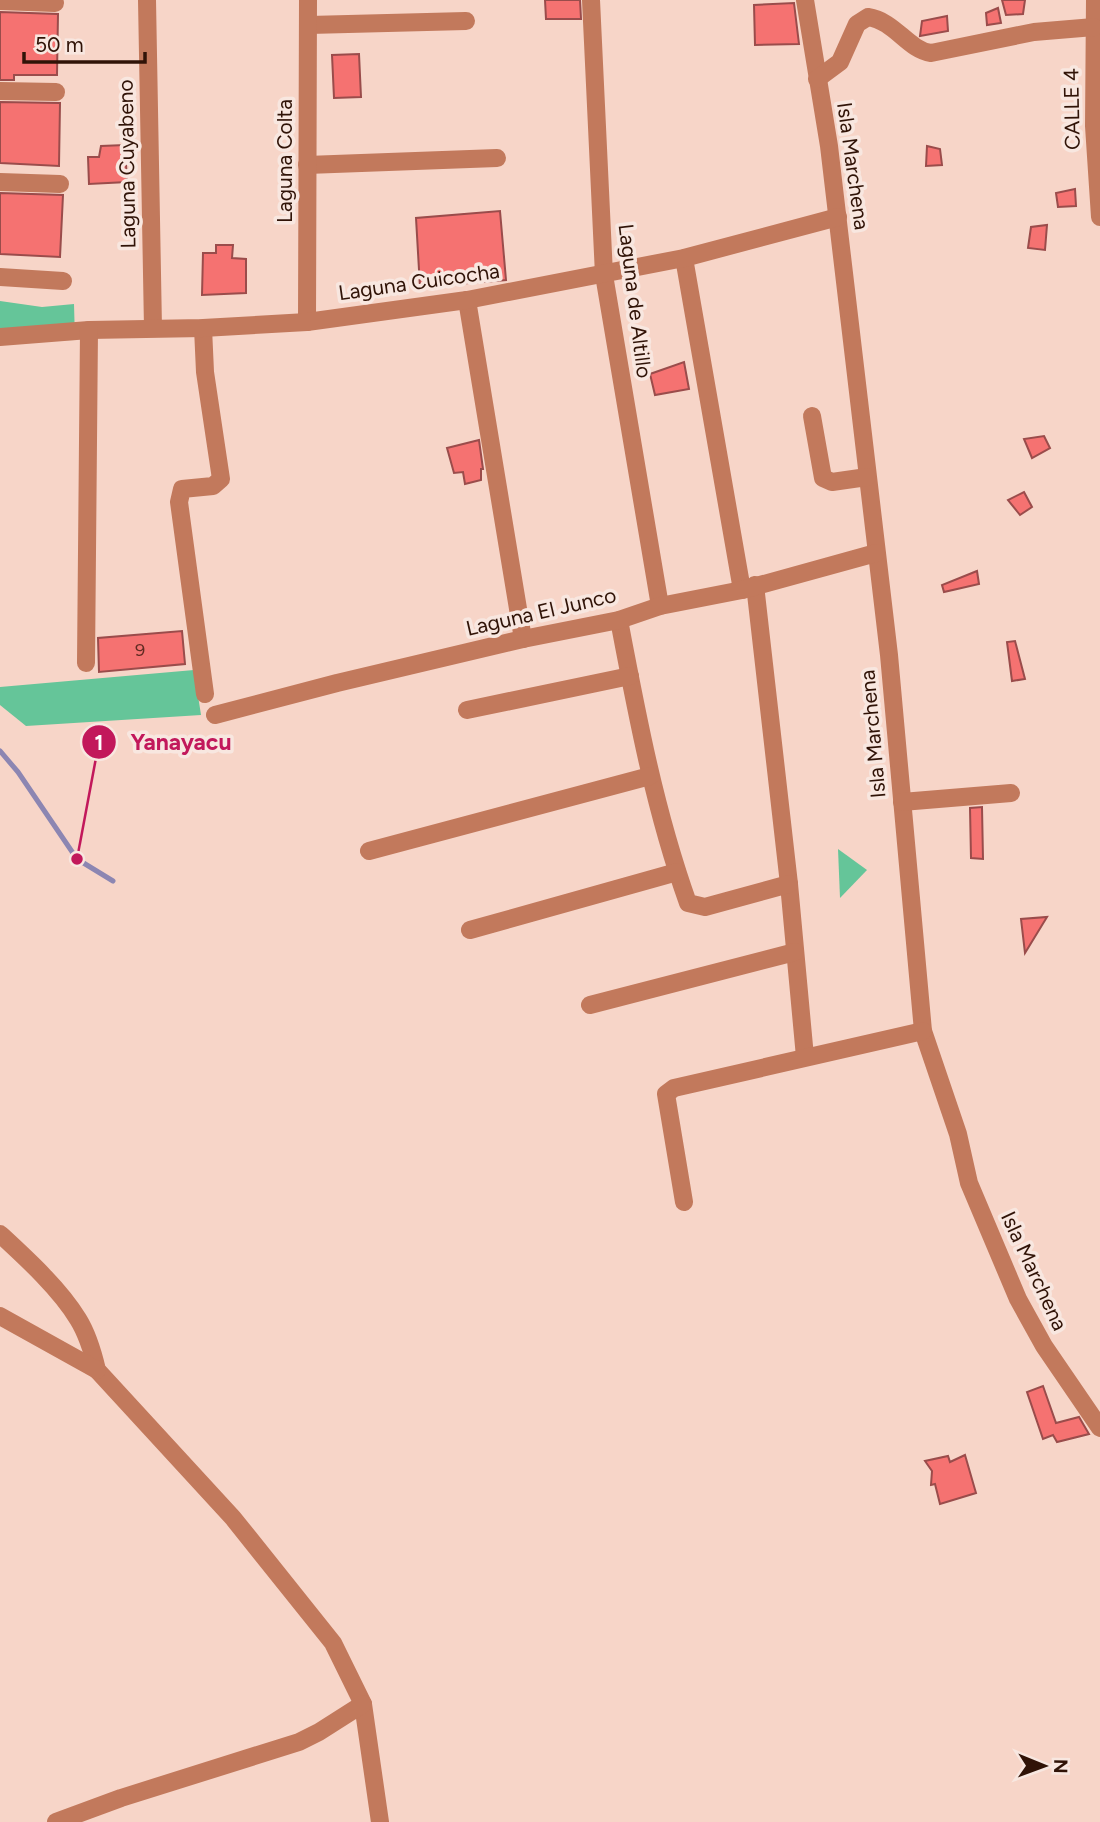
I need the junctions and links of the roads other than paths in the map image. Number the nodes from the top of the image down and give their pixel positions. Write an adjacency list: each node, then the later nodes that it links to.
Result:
1 (147, 0): 27 (street, Laguna Cuyabeno)
2 (308, 0): 9 (street, Laguna Colta)
3 (591, 0): 22 (street, Laguna de Altillo)
4 (805, 0): 11 (street, Isla Marchena)
5 (1095, 0): 10 (street, CALLE 4)
6 (0, 1): 7 (street)
7 (55, 3)
8 (466, 21): 9 (street)
9 (309, 25): 16 (street, Laguna Colta)
10 (1094, 27): 11 (street); 14 (street, CALLE 4)
11 (817, 79): 19 (street, Isla Marchena)
12 (0, 91): 13 (street)
13 (56, 92)
14 (1097, 116): 20 (street, CALLE 4)
15 (497, 158): 16 (street)
16 (307, 165): 26 (street, Laguna Colta)
17 (0, 182): 18 (street)
18 (60, 184)
19 (838, 217): 21 (street, Laguna Cuicocha); 32 (street, Isla Marchena)
20 (1100, 217)
21 (684, 258): 22 (street, Laguna Cuicocha); 34 (street)
22 (604, 275): 25 (street, Laguna Cuicocha); 35 (street, Laguna de Altillo)
23 (0, 277): 24 (street)
24 (63, 281)
25 (467, 300): 26 (street, Laguna Cuicocha); 37 (street)
26 (307, 322): 28 (street, Laguna Cuicocha)
27 (153, 328): 28 (street, Laguna Cuicocha); 29 (street, Laguna Cuicocha)
28 (203, 328): 40 (street)
29 (89, 330): 30 (street, Laguna Cuicocha); 38 (street)
30 (0, 337)
31 (812, 416): 32 (street)
32 (867, 477): 33 (street, Isla Marchena)
33 (876, 553): 34 (street, Laguna El Junco); 45 (street, Isla Marchena)
34 (748, 587): 35 (street, Laguna El Junco); 48 (street)
35 (660, 606): 36 (street, Laguna El Junco)
36 (619, 620): 37 (street, Laguna El Junco); 39 (street)
37 (523, 639): 42 (street, Laguna El Junco)
38 (86, 663)
39 (630, 676): 41 (street); 43 (street)
40 (205, 694)
41 (467, 710)
42 (215, 715)
43 (650, 776): 46 (street); 47 (street)
44 (1011, 793): 45 (street)
45 (902, 802): 52 (street, Isla Marchena)
46 (369, 851)
47 (677, 872): 48 (street); 49 (street)
48 (789, 884): 50 (street)
49 (470, 930)
50 (795, 952): 51 (street); 53 (street)
51 (590, 1005)
52 (923, 1031): 53 (street); 58 (street, Isla Marchena)
53 (805, 1057): 54 (street)
54 (684, 1202)
55 (0, 1234): 57 (street)
56 (0, 1317): 57 (street)
57 (97, 1370): 59 (street)
58 (1100, 1428)
59 (363, 1704): 60 (street); 61 (street)
60 (56, 1822)
61 (380, 1822)

